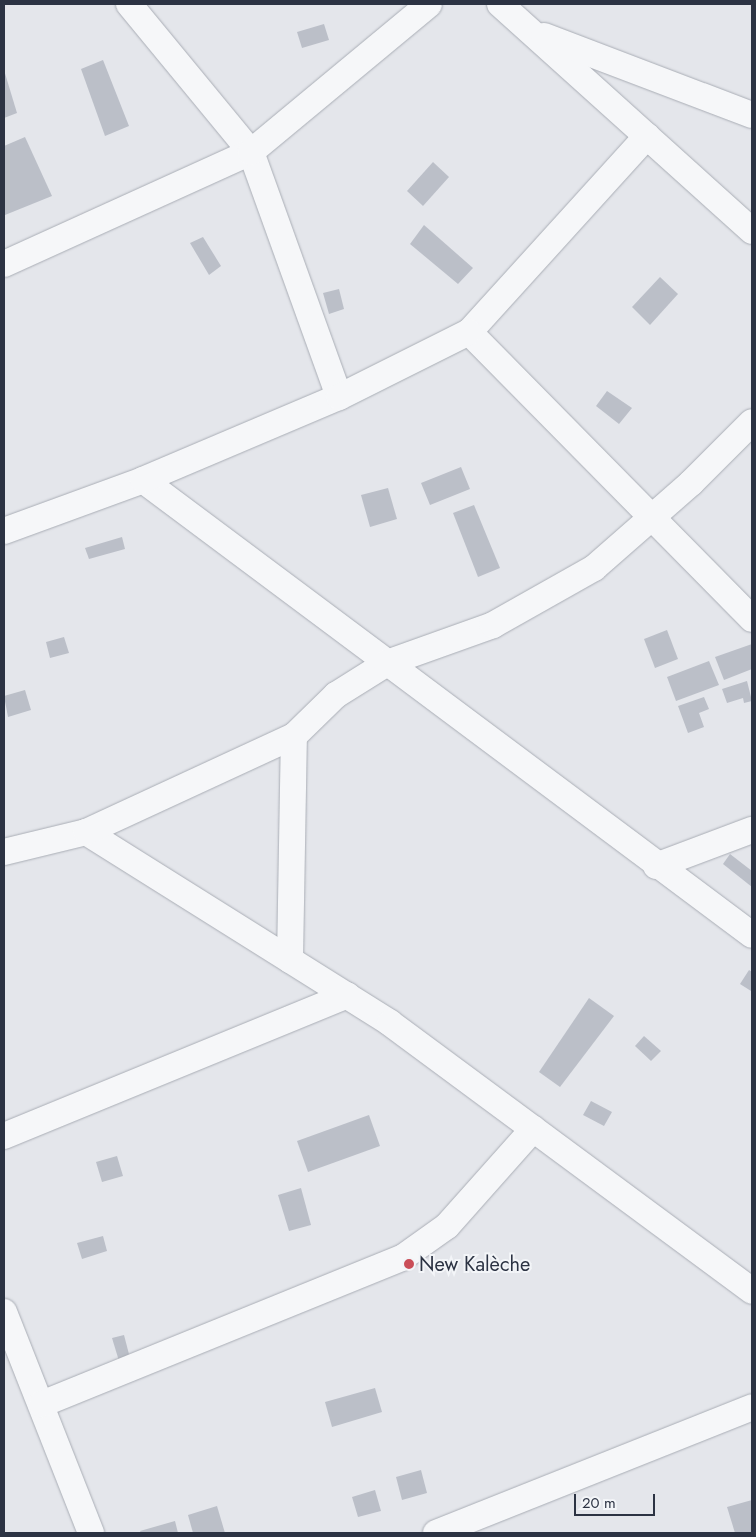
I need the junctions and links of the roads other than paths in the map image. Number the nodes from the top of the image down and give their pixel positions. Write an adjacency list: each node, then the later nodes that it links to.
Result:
1 (129, 4): 7 (street)
2 (429, 4): 7 (street)
3 (500, 4): 4 (street)
4 (529, 30): 5 (street); 6 (street)
5 (752, 115)
6 (647, 136): 8 (street); 10 (street)
7 (250, 152): 9 (street); 11 (street)
8 (752, 231)
9 (4, 264)
10 (469, 332): 11 (street); 14 (street)
11 (339, 397): 13 (street)
12 (752, 422): 14 (street)
13 (143, 480): 15 (street); 17 (street)
14 (652, 518): 16 (street); 17 (street)
15 (4, 530)
16 (752, 619)
17 (387, 663): 18 (street); 22 (street)
18 (294, 736): 20 (street); 24 (street)
19 (752, 830): 22 (street)
20 (86, 832): 21 (street); 24 (street)
21 (4, 852)
22 (656, 866): 23 (street)
23 (752, 935)
24 (290, 960): 25 (street)
25 (347, 995): 26 (street); 27 (street)
26 (533, 1129): 28 (street); 30 (street)
27 (4, 1136)
28 (752, 1291)
29 (4, 1312): 30 (street)
30 (42, 1404): 32 (street)
31 (752, 1407): 33 (street)
32 (91, 1533)
33 (436, 1533)

